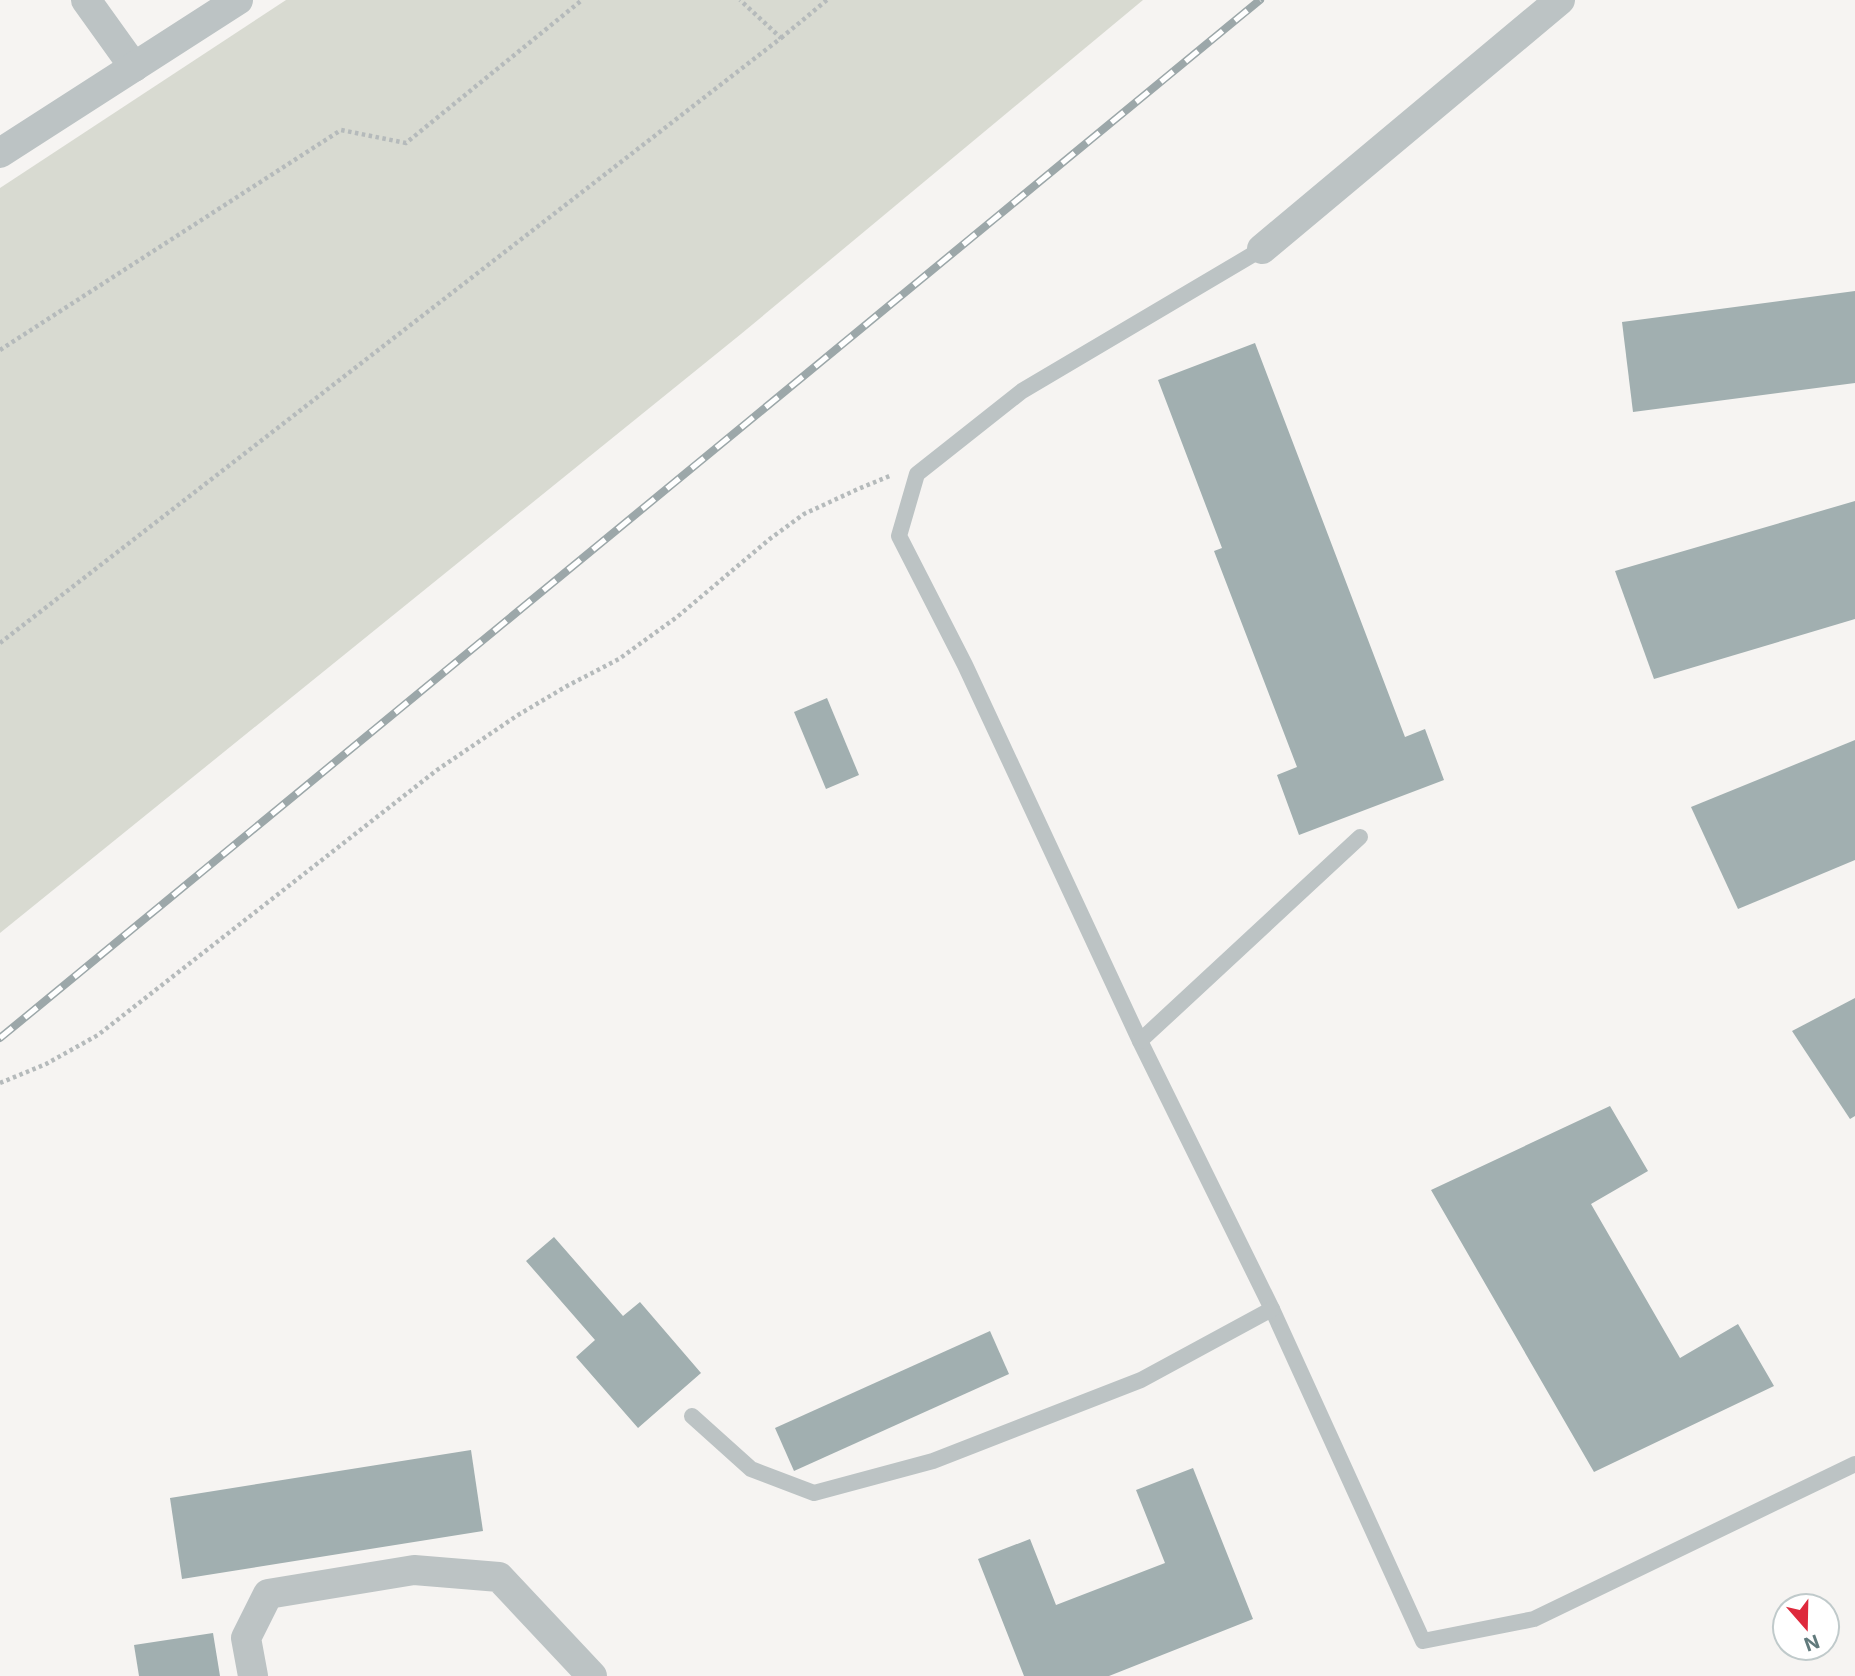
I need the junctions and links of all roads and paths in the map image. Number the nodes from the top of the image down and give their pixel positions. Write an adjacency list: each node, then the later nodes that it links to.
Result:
1 (86, 0): 8 (street)
2 (238, 0): 8 (street)
3 (582, 0): 11 (path)
4 (740, 0): 7 (path)
5 (827, 0): 7 (path)
6 (1560, 0): 10 (street)
7 (781, 38): 13 (path)
8 (134, 67): 9 (street)
9 (0, 153)
10 (1262, 249): 12 (lane)
11 (0, 350)
12 (917, 474): 15 (lane); 16 (path)
13 (0, 643)
14 (1360, 836): 15 (lane)
15 (1140, 1041): 17 (lane)
16 (0, 1083)
17 (1272, 1309): 18 (lane); 19 (lane)
18 (692, 1416)
19 (1855, 1464)
20 (253, 1676): 21 (street)
21 (592, 1676)

